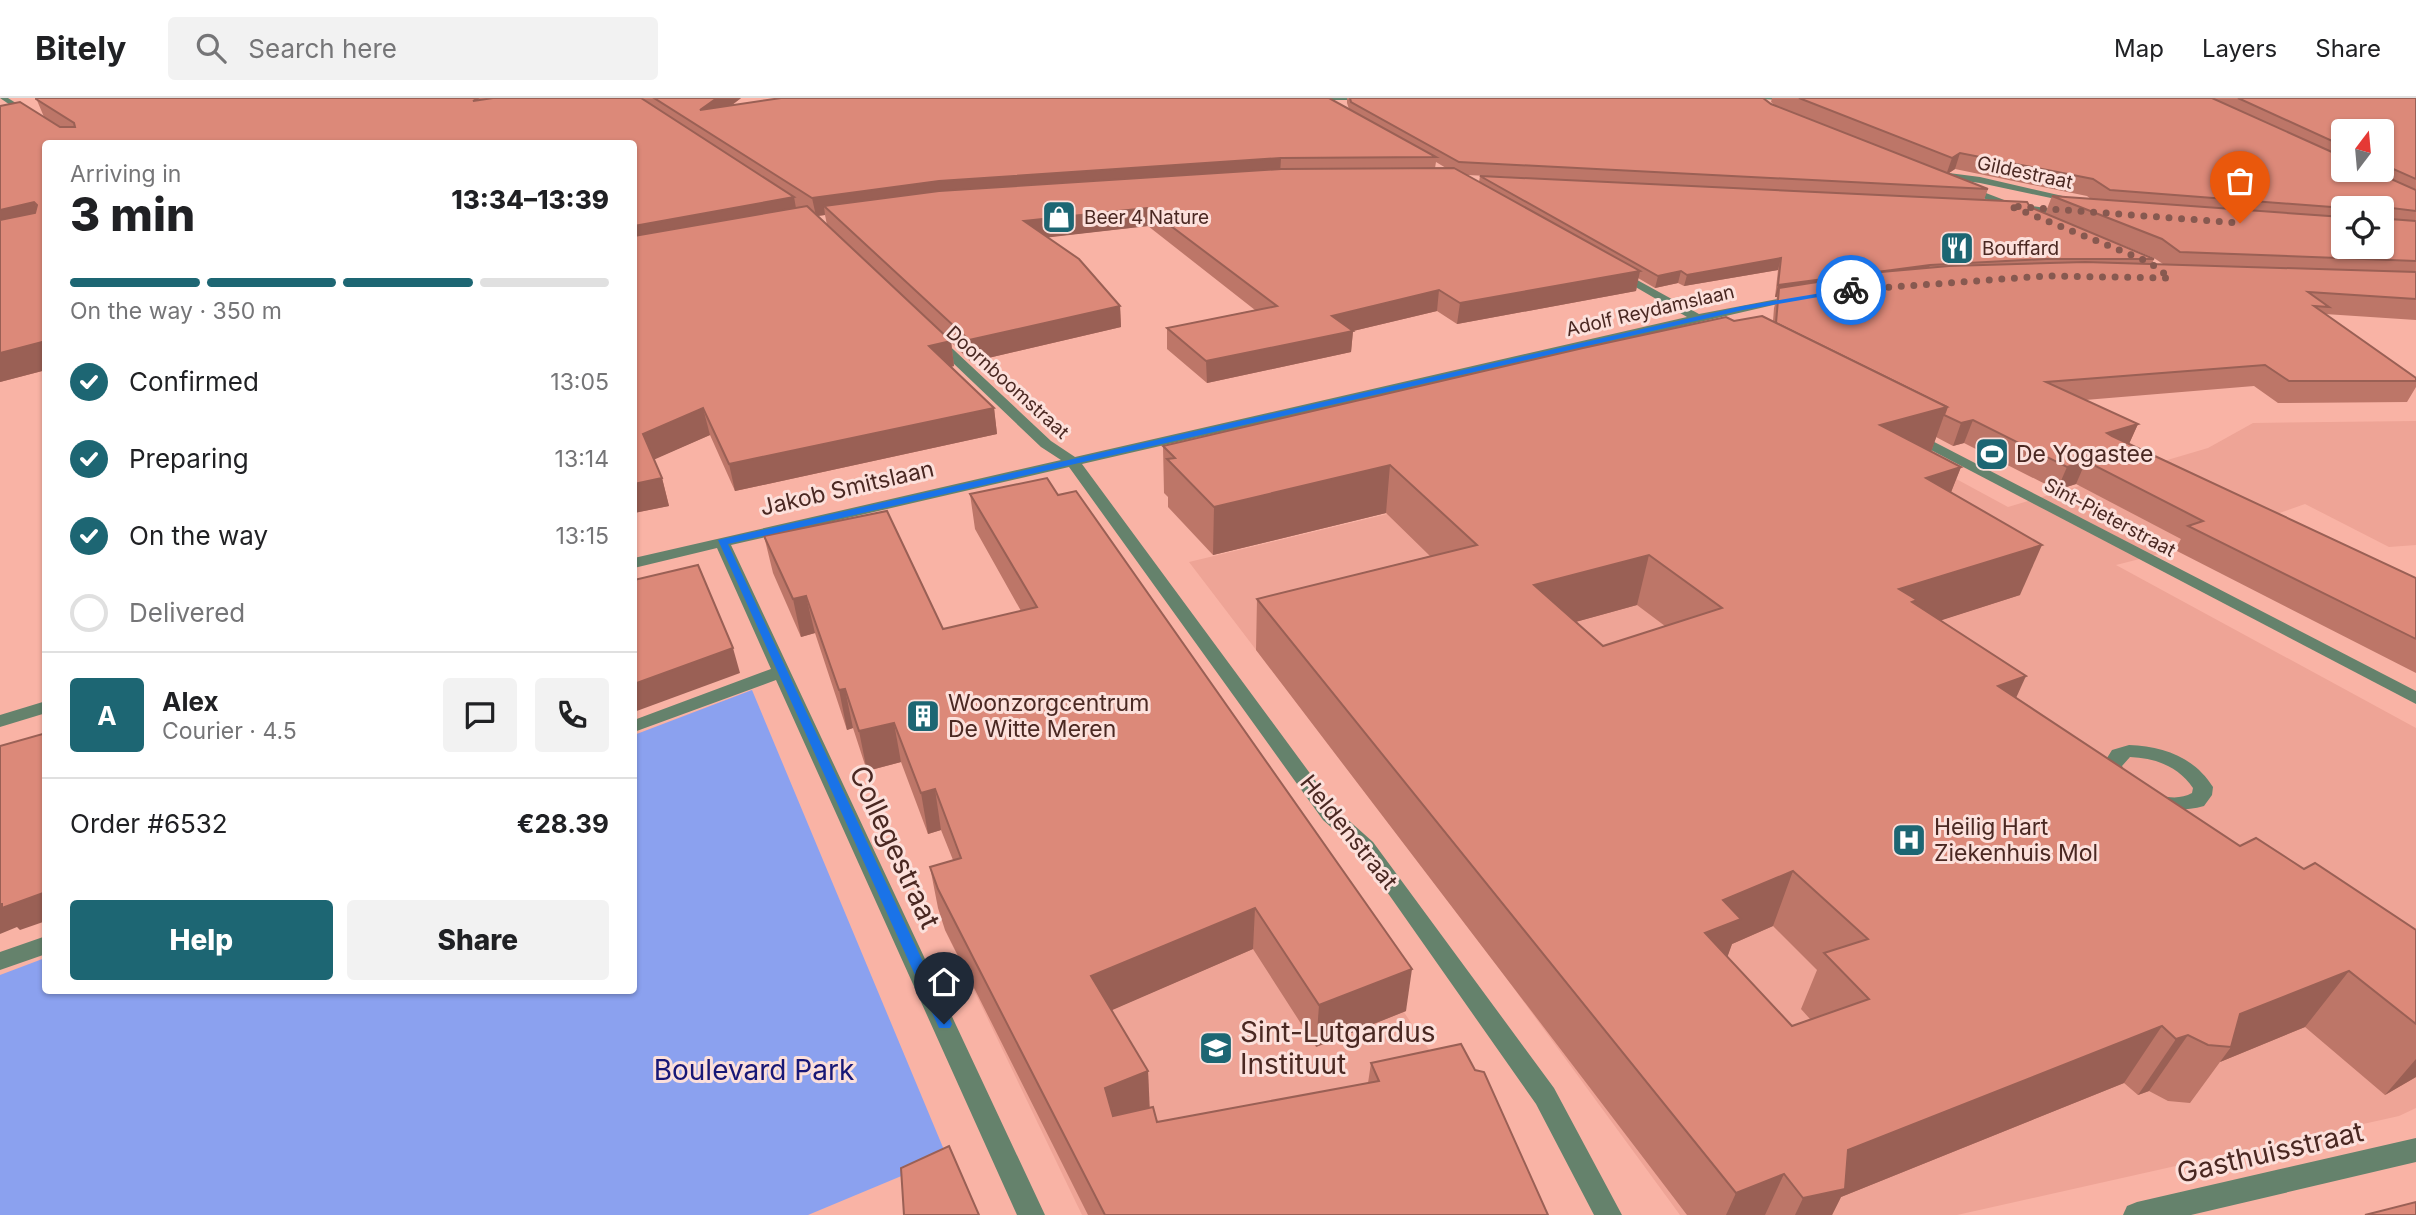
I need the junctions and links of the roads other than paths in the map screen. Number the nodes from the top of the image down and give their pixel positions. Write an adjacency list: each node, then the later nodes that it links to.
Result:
1 (2, 98): 10 (street)
2 (1299, 98): 3 (street)
3 (1312, 98): 4 (street); 9 (street)
4 (1381, 98)
5 (1729, 98): 6 (street)
6 (1756, 98): 7 (street); 8 (street)
7 (1785, 98)
8 (1772, 110)
9 (1332, 112)
10 (45, 124)
11 (1918, 169): 12 (street, Gildestraat)
12 (1930, 174): 14 (street, Gildestraat); 15 (street, Gildestraat)
13 (1969, 204): 14 (street)
14 (2010, 206): 16 (street); 17 (street, Gildestraat)
15 (2097, 207)
16 (2082, 213)
17 (2048, 221)
18 (1605, 265): 20 (street)
19 (1806, 297): 20 (street, Adolf Reydamslaan)
20 (1697, 318): 21 (street); 24 (street, Adolf Reydamslaan)
21 (1715, 329)
22 (928, 332): 24 (street, Doornboomstraat)
23 (1901, 429): 28 (street, Sint-Pieterstraat)
24 (1072, 461): 25 (street, Jakob Smitslaan); 36 (street, Heldenstraat)
25 (722, 542): 26 (street, Jakob Smitslaan); 27 (street, Collegestraat)
26 (637, 562)
27 (780, 672): 31 (street); 35 (street, Collegestraat)
28 (2416, 698)
29 (42, 708): 30 (street)
30 (0, 721)
31 (637, 725)
32 (42, 945): 33 (street)
33 (0, 961)
34 (2416, 1150): 37 (street, Gasthuisstraat)
35 (1031, 1215)
36 (1608, 1215)
37 (2137, 1215)

